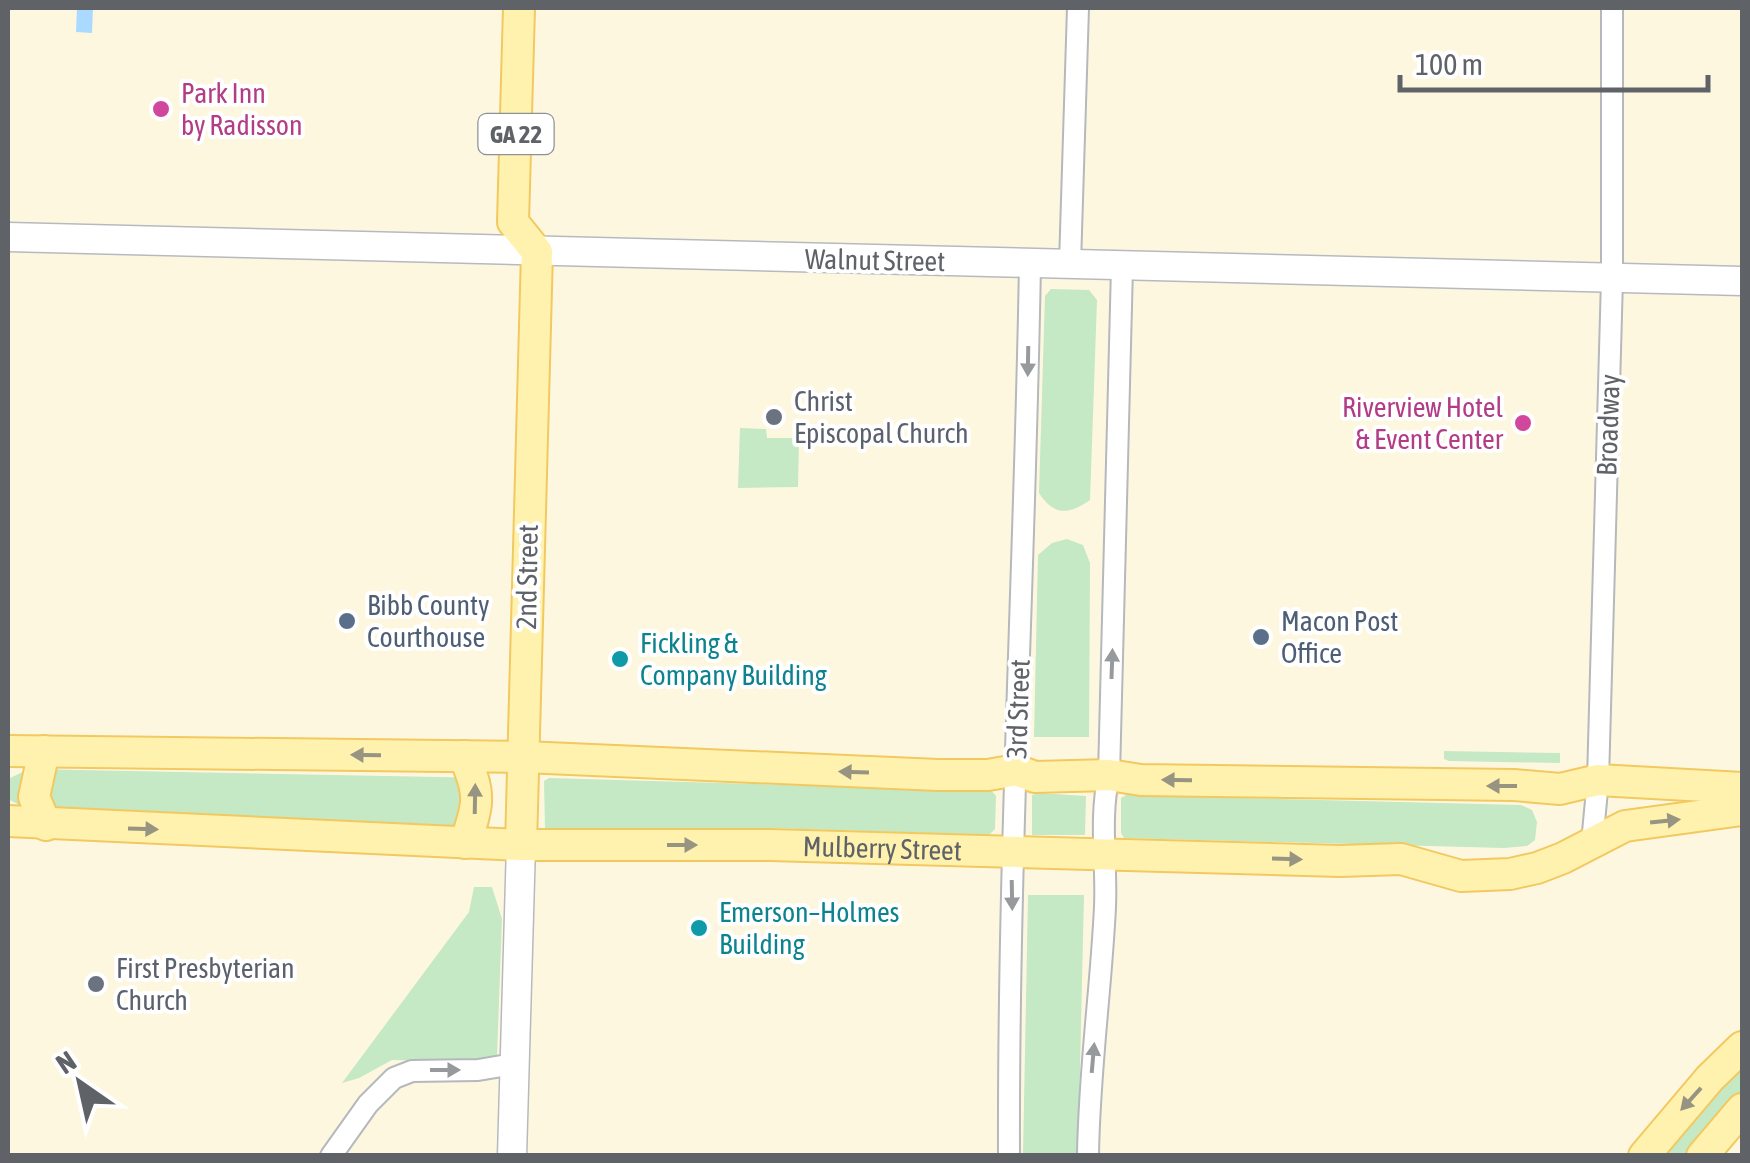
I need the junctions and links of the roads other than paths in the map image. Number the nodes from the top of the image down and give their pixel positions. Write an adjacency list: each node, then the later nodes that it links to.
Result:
1 (519, 8): 5 (main road, GA 22)
2 (1078, 8): 7 (street)
3 (1612, 8): 9 (street, Broadway)
4 (8, 238): 5 (street, Walnut Street)
5 (537, 252): 6 (street, Walnut Street); 14 (main road, 2nd Street)
6 (1030, 263): 7 (street, Walnut Street); 15 (street, 3rd Street, one-way to 15)
7 (1070, 264): 8 (street, Walnut Street)
8 (1122, 267): 9 (street, Walnut Street); 16 (street, one-way to 8)
9 (1612, 279): 10 (street, Walnut Street); 17 (street, Broadway)
10 (1742, 281)
11 (8, 751): 12 (main road)
12 (44, 751): 13 (main road, one-way to 12); 21 (main road)
13 (464, 756): 14 (main road); 22 (main road, one-way to 13)
14 (524, 756): 15 (main road, one-way to 14); 24 (main road, 2nd Street)
15 (1016, 770): 16 (main road); 25 (street, 3rd Street)
16 (1109, 775): 17 (main road, one-way to 16); 26 (street)
17 (1598, 780): 18 (main road); 23 (street, Broadway)
18 (1742, 788)
19 (1742, 810): 23 (main road, Mulberry Street, one-way to 19)
20 (8, 821): 21 (main road, Mulberry Street)
21 (46, 825): 22 (main road, Mulberry Street, one-way to 22)
22 (466, 843): 24 (main road, Mulberry Street)
23 (1592, 843): 26 (main road, Mulberry Street, one-way to 23)
24 (521, 845): 25 (main road, Mulberry Street, one-way to 25); 28 (street, 2nd Street)
25 (1012, 852): 26 (main road, Mulberry Street); 32 (street, 3rd Street, one-way to 32)
26 (1106, 854): 33 (street, one-way to 26)
27 (1742, 1047): 34 (main road, one-way to 34)
28 (514, 1064): 30 (street, one-way to 28); 31 (street, 2nd Street)
29 (1742, 1109): 35 (main road)
30 (331, 1156)
31 (512, 1156)
32 (1009, 1156)
33 (1088, 1156)
34 (1644, 1156)
35 (1702, 1156)

